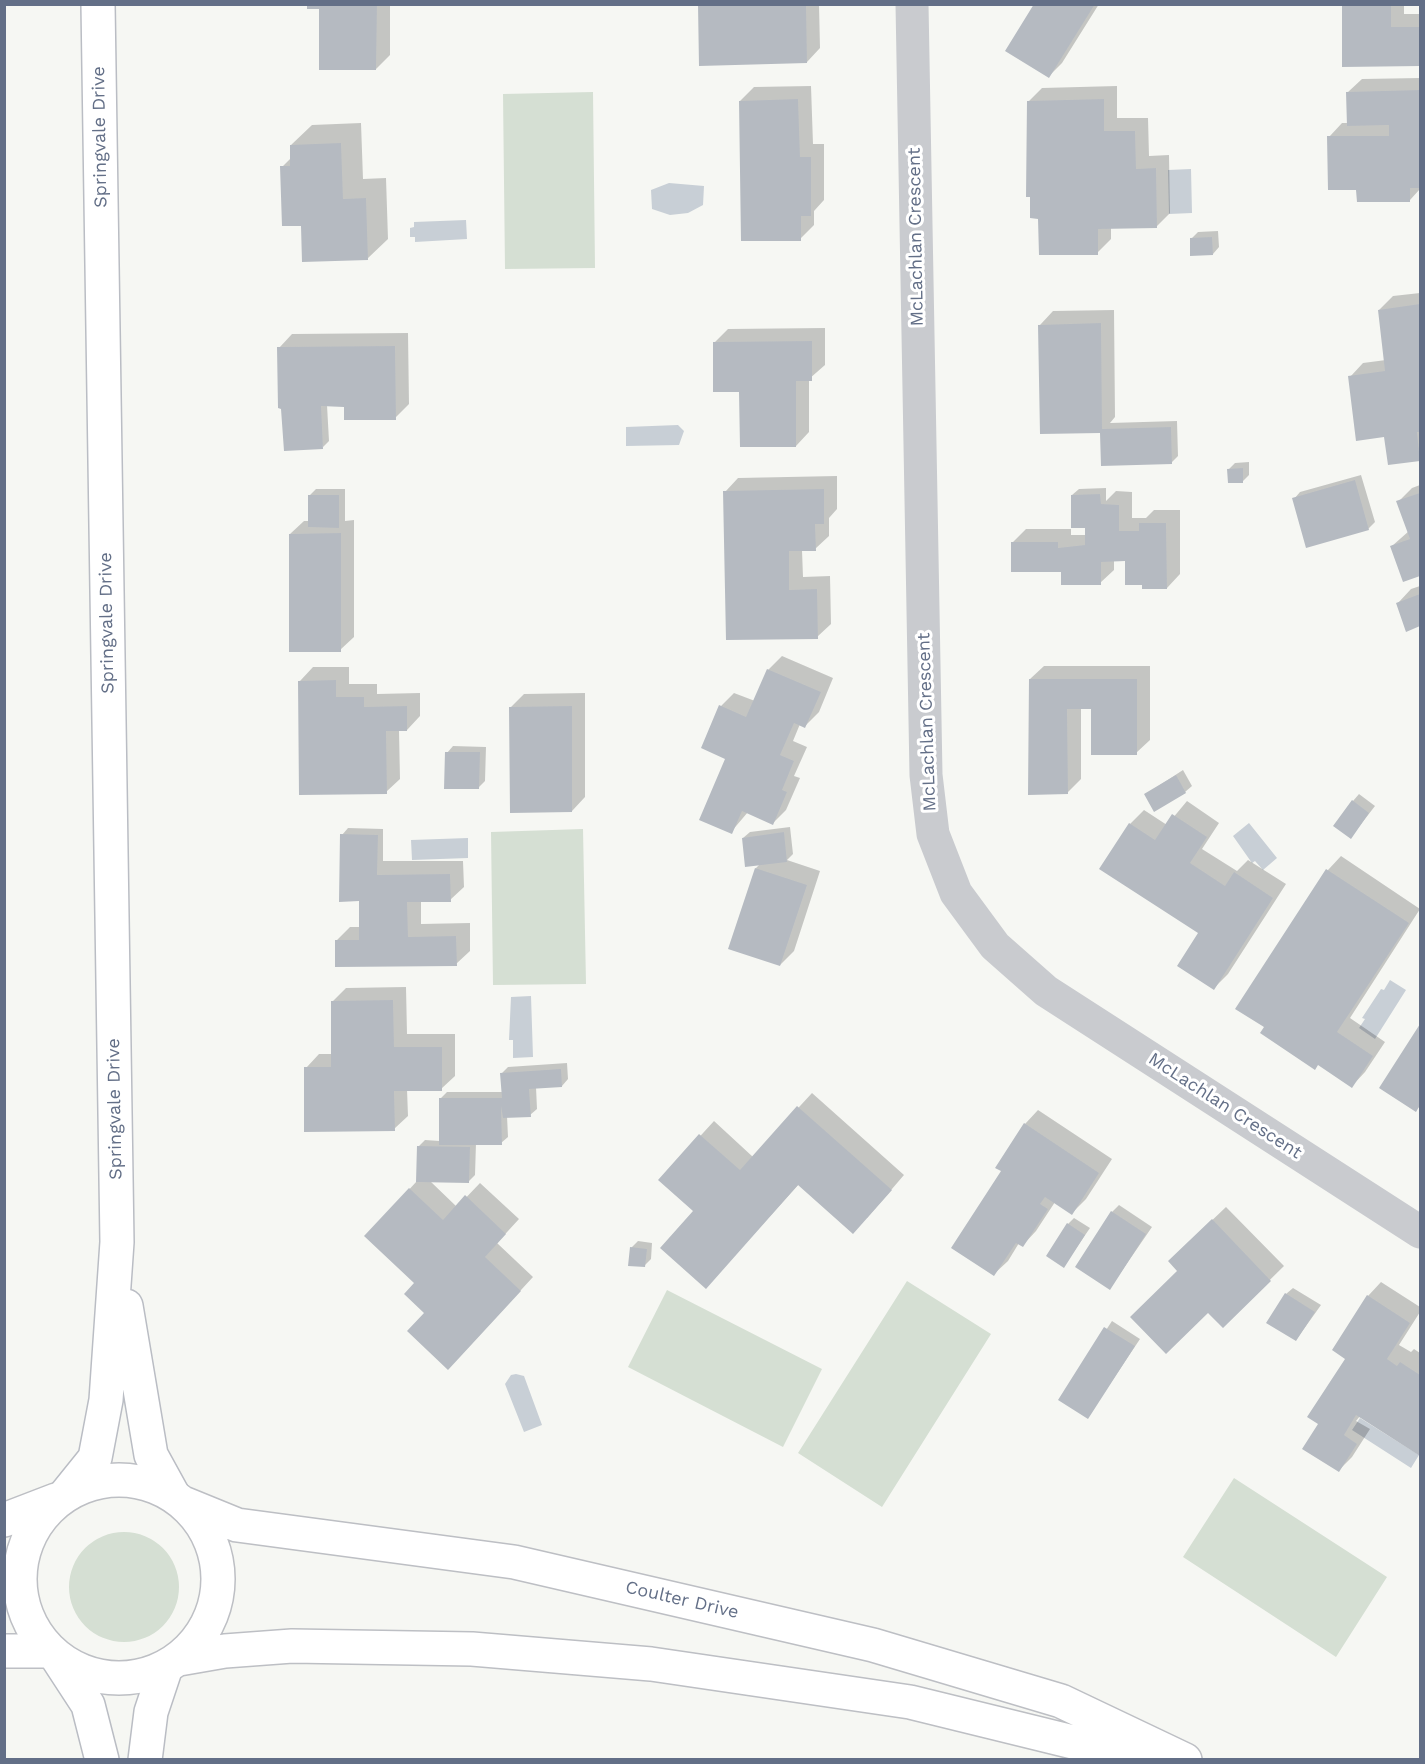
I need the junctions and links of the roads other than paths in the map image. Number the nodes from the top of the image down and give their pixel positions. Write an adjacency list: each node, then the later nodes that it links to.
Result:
1 (98, 4): 4 (main road, Springvale Drive)
2 (912, 4): 3 (street, McLachlan Crescent)
3 (1420, 1232)
4 (117, 1242): 5 (main road, Springvale Drive); 6 (main road, Springvale Drive)
5 (62, 1497): 6 (main road); 7 (main road); 9 (main road)
6 (178, 1499): 10 (main road); 11 (main road, Coulter Drive)
7 (4, 1520)
8 (4, 1651): 9 (main road)
9 (53, 1655): 10 (main road); 12 (main road)
10 (172, 1663): 11 (main road, Coulter Drive); 13 (main road)
11 (1175, 1756)
12 (102, 1760)
13 (145, 1760)

